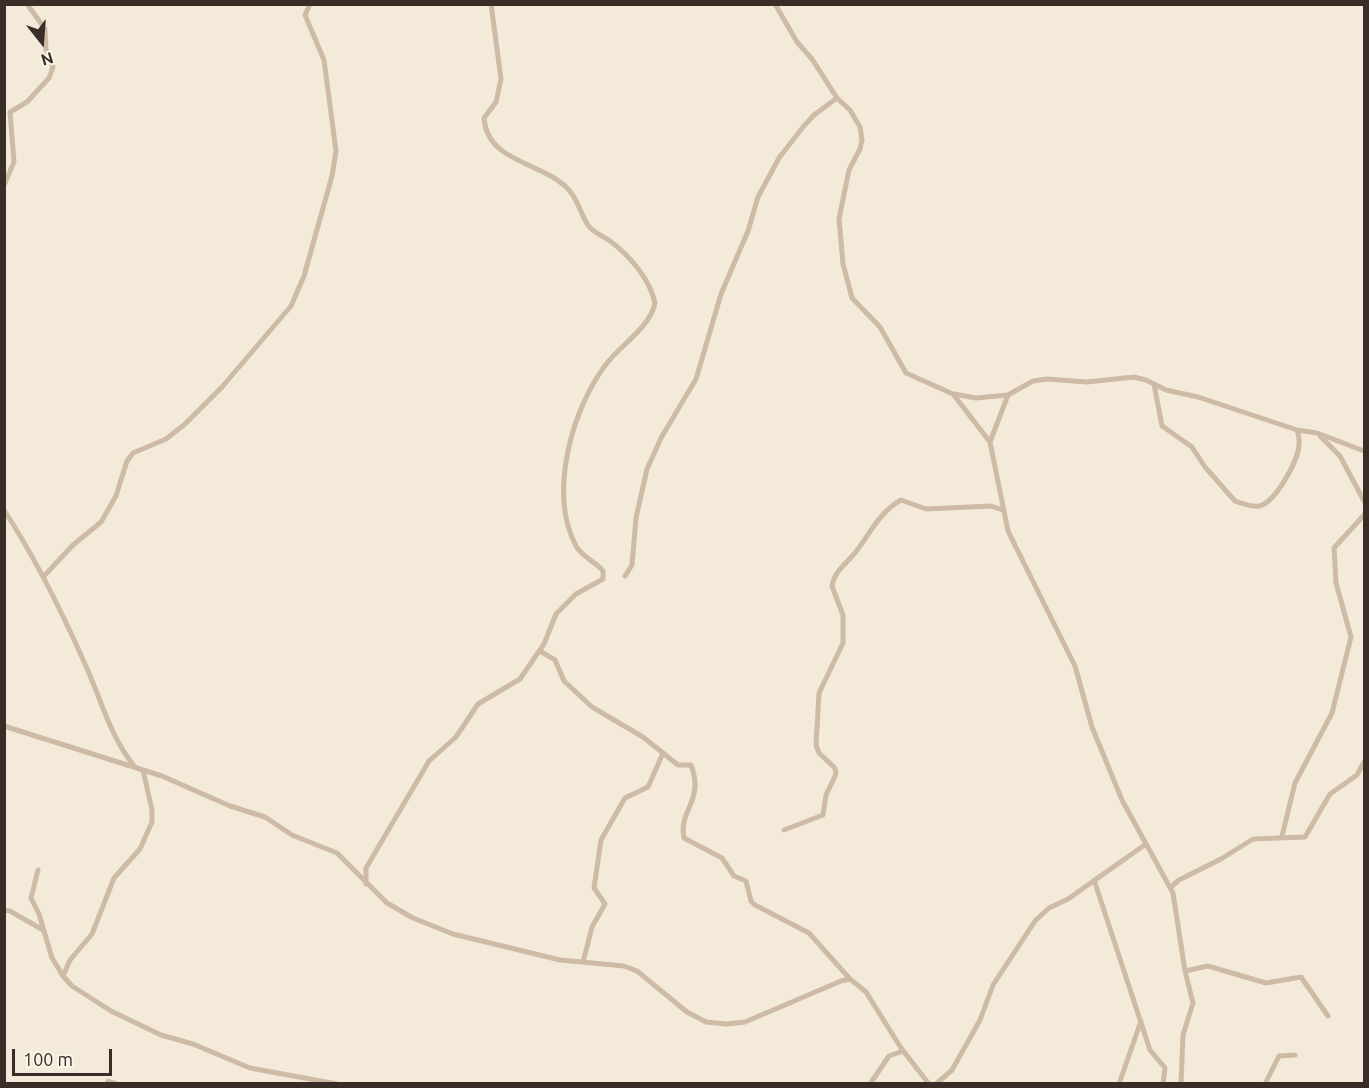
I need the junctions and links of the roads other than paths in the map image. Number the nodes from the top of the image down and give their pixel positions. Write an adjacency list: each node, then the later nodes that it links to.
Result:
1 (27, 4): 6 (street)
2 (310, 4): 19 (street)
3 (491, 4): 20 (street)
4 (775, 4): 5 (street)
5 (837, 98): 8 (street); 18 (street)
6 (4, 184)
7 (1153, 383): 9 (street); 10 (street); 10 (street)
8 (953, 394): 9 (street); 12 (street)
9 (1008, 395): 12 (street)
10 (1297, 430): 11 (street)
11 (1317, 433): 13 (street); 14 (street)
12 (990, 442): 16 (street)
13 (1365, 451)
14 (1365, 501)
15 (4, 510): 19 (street)
16 (1003, 510): 26 (street); 28 (street)
17 (1365, 515): 27 (street)
18 (625, 576)
19 (43, 577): 24 (street)
20 (540, 651): 22 (street); 31 (street)
21 (4, 726): 24 (street)
22 (663, 753): 35 (street); 38 (street)
23 (1365, 762): 27 (street)
24 (136, 769): 25 (street)
25 (143, 770): 31 (street); 37 (street)
26 (784, 830)
27 (1282, 836): 32 (street)
28 (1146, 844): 30 (street); 32 (street)
29 (38, 870): 34 (street)
30 (1094, 880): 40 (street); 48 (street)
31 (366, 884): 35 (street)
32 (1171, 887): 36 (street)
33 (4, 910): 34 (street)
34 (43, 930): 37 (street)
35 (583, 962): 38 (street)
36 (1185, 970): 39 (street); 51 (street)
37 (63, 976): 45 (street)
38 (850, 979): 41 (street)
39 (1328, 1016)
40 (1141, 1021): 49 (street); 50 (street)
41 (903, 1051): 46 (street); 47 (street)
42 (1295, 1054): 52 (street)
43 (108, 1081): 44 (street)
44 (117, 1083)
45 (337, 1083)
46 (870, 1083)
47 (929, 1083)
48 (936, 1083)
49 (1119, 1083)
50 (1163, 1083)
51 (1181, 1083)
52 (1264, 1083)

